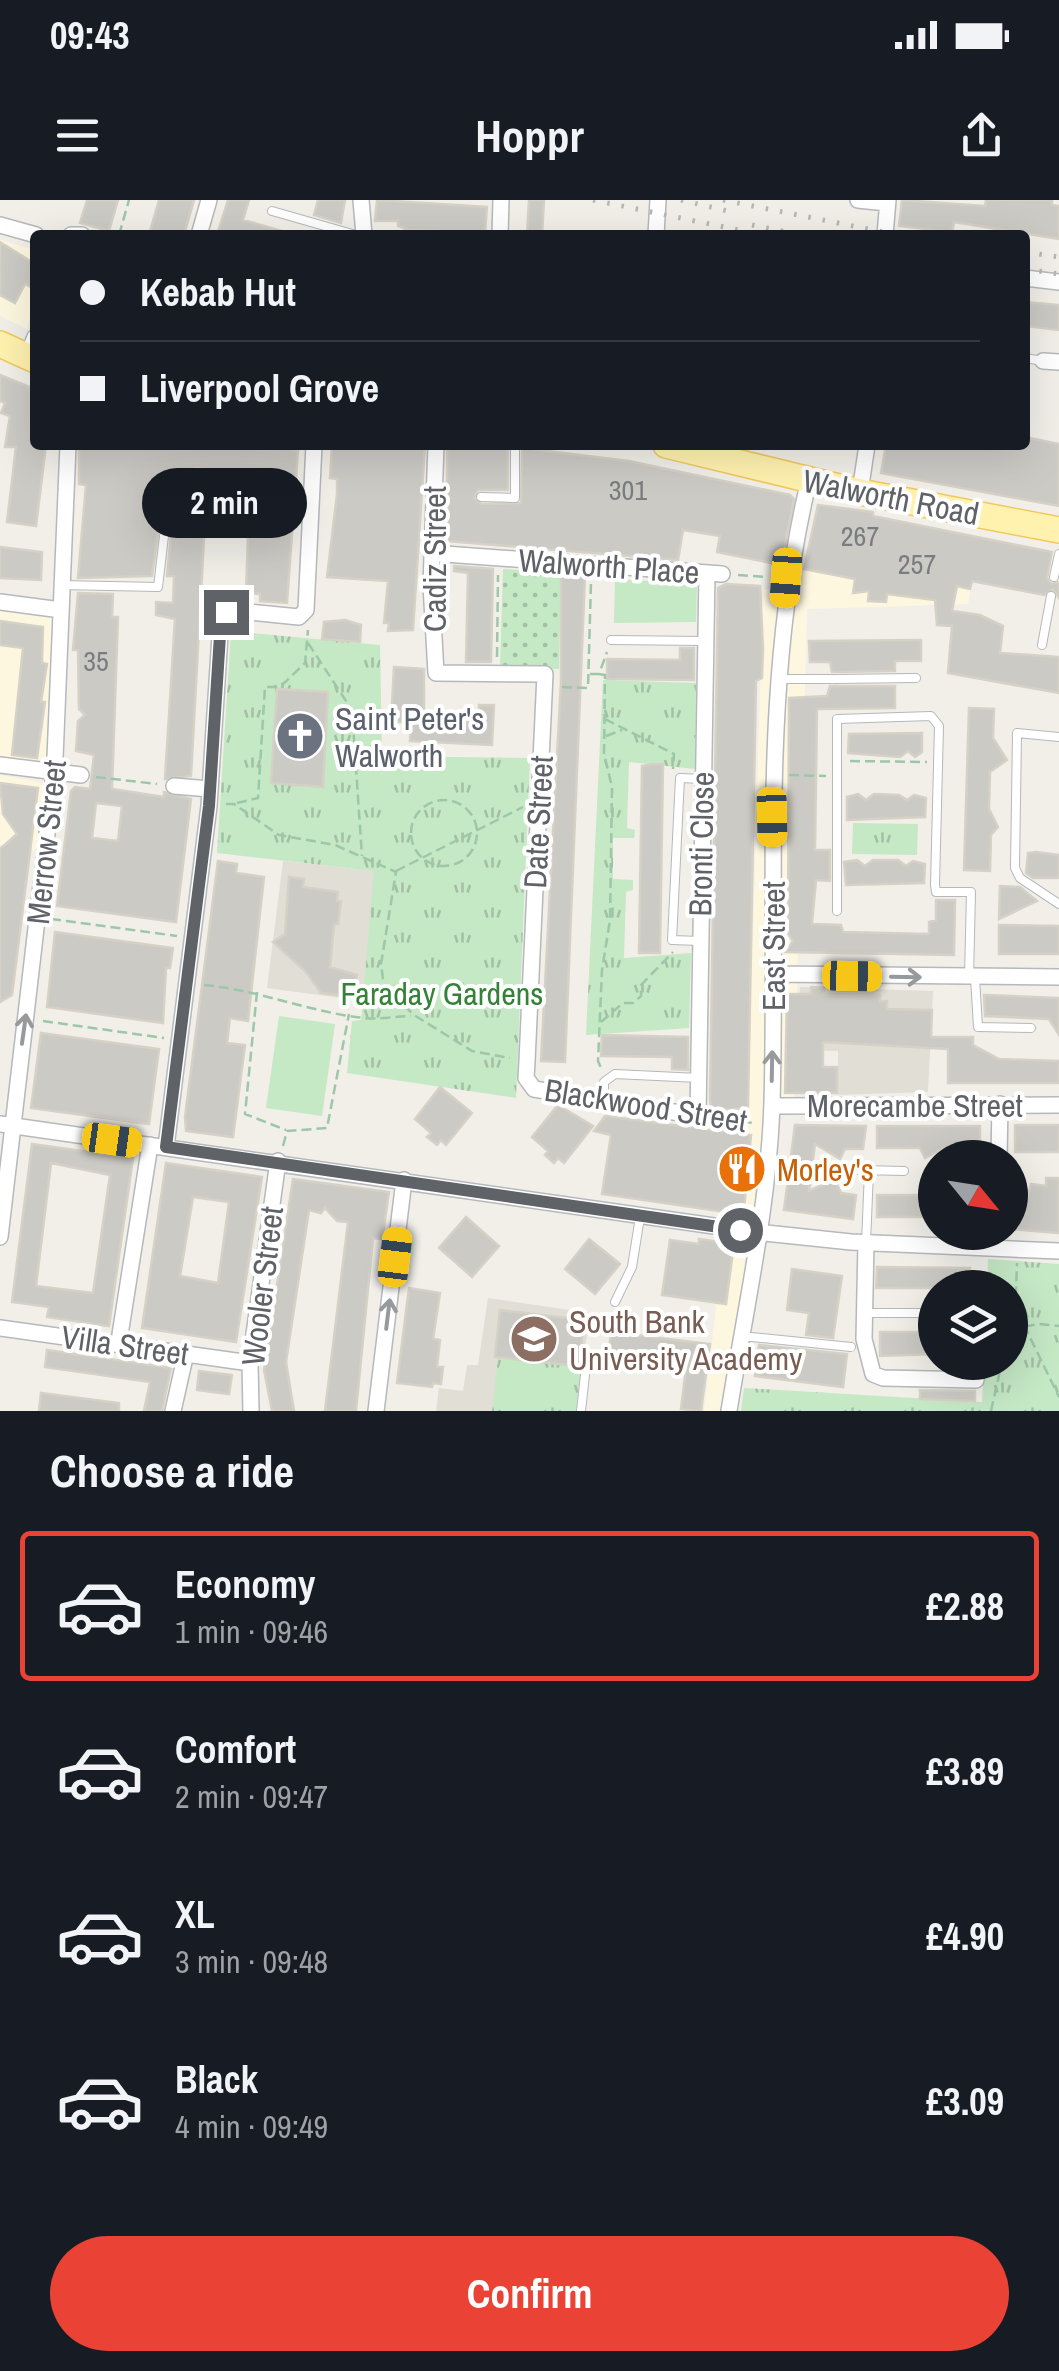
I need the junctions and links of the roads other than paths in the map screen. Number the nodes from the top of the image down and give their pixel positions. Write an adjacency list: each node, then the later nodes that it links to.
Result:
1 (209, 200): 9 (street)
2 (361, 200): 11 (street)
3 (501, 200): 12 (street)
4 (658, 200): 13 (street)
5 (858, 200): 6 (street)
6 (888, 202): 14 (street)
7 (272, 211): 10 (lane)
8 (0, 225): 15 (street)
9 (200, 230)
10 (338, 230)
11 (364, 230)
12 (500, 230)
13 (656, 230)
14 (885, 230)
15 (30, 233)
16 (1030, 279): 17 (street)
17 (1059, 282)
18 (0, 344): 19 (main road)
19 (30, 353)
20 (68, 450): 37 (street, Merrow Street)
21 (314, 450): 53 (street)
22 (436, 450): 31 (street, Cadiz Street)
23 (514, 450): 28 (lane)
24 (686, 450): 26 (main road, Walworth Road)
25 (866, 450): 27 (street)
26 (809, 480): 27 (main road, Walworth Road); 36 (street, East Street)
27 (860, 492): 29 (main road, Walworth Road)
28 (481, 498)
29 (1059, 530)
30 (164, 536): 37 (lane)
31 (431, 553): 33 (street, Walworth Place); 44 (street, Cadiz Street)
32 (1059, 554): 35 (lane)
33 (714, 573): 42 (street, Bronti Close)
34 (767, 577): 36 (street)
35 (1054, 577)
36 (786, 578): 46 (street, East Street)
37 (60, 585): 40 (street, Merrow Street)
38 (1051, 596): 43 (lane)
39 (0, 602): 40 (street)
40 (61, 610): 49 (street, Merrow Street)
41 (611, 640): 42 (lane)
42 (703, 640): 51 (street, Bronti Close)
43 (1042, 645)
44 (545, 674): 61 (street, Date Street)
45 (916, 678): 46 (lane)
46 (779, 679): 57 (street, East Street)
47 (1059, 737): 54 (lane)
48 (0, 765): 49 (street)
49 (55, 766): 50 (street); 68 (street, Merrow Street, one-way to 49)
50 (81, 776)
51 (702, 779): 56 (street, Bronti Close); 56 (lane)
52 (174, 786): 53 (street)
53 (210, 798): 70 (street)
54 (1059, 904)
55 (838, 910): 59 (lane)
56 (692, 941): 62 (street, Bronti Close)
57 (774, 974): 59 (street, one-way to 59); 66 (street, East Street, one-way to 57)
58 (1059, 977): 59 (street)
59 (972, 978): 60 (lane)
60 (1031, 1028)
61 (526, 1078): 63 (street, Blackwood Street)
62 (698, 1078): 63 (lane); 67 (street, Bronti Close)
63 (604, 1102): 67 (street, Blackwood Street)
64 (1000, 1104): 65 (street, Morecambe Street); 66 (street, Morecambe Street); 69 (street)
65 (1059, 1105)
66 (772, 1106): 77 (street, East Street)
67 (698, 1116)
68 (6, 1125): 70 (street); 78 (street, Merrow Street)
69 (999, 1140)
70 (158, 1146): 71 (street); 88 (street)
71 (278, 1162): 75 (street); 91 (street, Wooler Street)
72 (859, 1170): 73 (lane)
73 (869, 1171): 74 (lane); 80 (lane)
74 (904, 1172)
75 (404, 1180): 76 (street); 96 (street, one-way to 75)
76 (640, 1216): 77 (street); 83 (lane)
77 (756, 1232): 80 (street); 87 (street, East Street)
78 (0, 1237)
79 (918, 1242): 80 (street)
80 (866, 1243): 84 (street)
81 (1028, 1250): 82 (street)
82 (1059, 1252)
83 (615, 1302)
84 (866, 1313): 85 (lane); 93 (street)
85 (918, 1313)
86 (0, 1328): 88 (street, Villa Street)
87 (740, 1336): 89 (lane); 98 (street, East Street)
88 (119, 1341): 90 (street, Villa Street)
89 (850, 1347)
90 (186, 1354): 91 (street, Villa Street); 94 (street)
91 (250, 1363): 95 (street, Wooler Street)
92 (585, 1375): 97 (lane)
93 (918, 1378)
94 (173, 1411)
95 (250, 1411)
96 (376, 1411)
97 (581, 1411)
98 (729, 1411)

